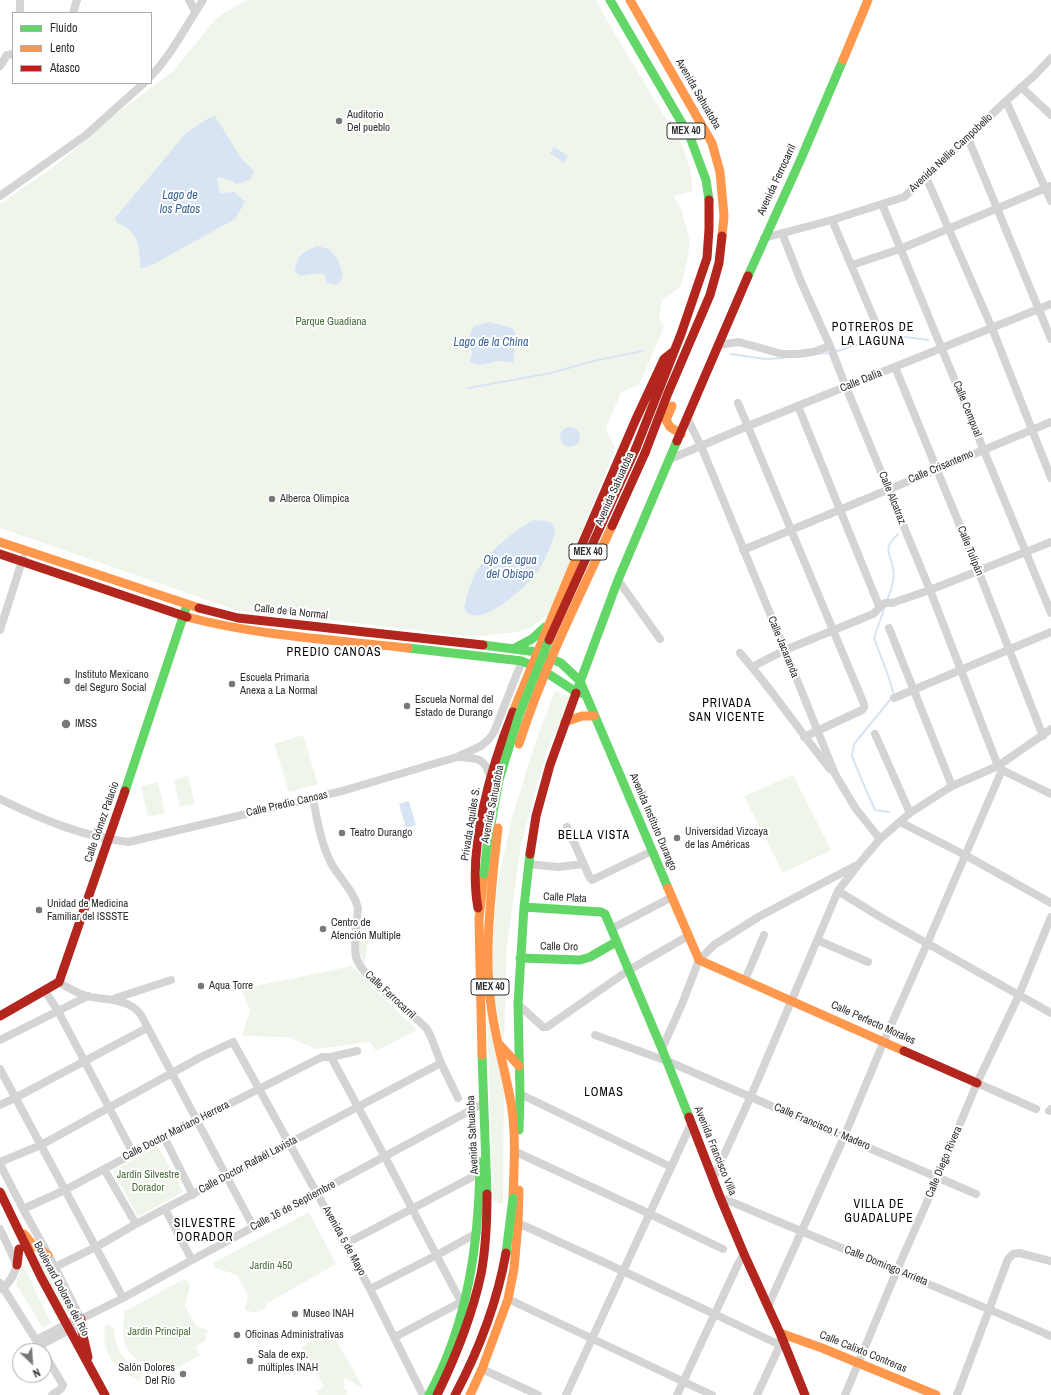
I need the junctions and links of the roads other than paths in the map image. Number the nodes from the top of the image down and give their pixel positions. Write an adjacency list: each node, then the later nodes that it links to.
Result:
1 (20, 0): 9 (street)
2 (76, 0): 10 (street)
3 (189, 0): 8 (street)
4 (203, 0): 8 (street)
5 (610, 0): 43 (main road, Avenida Sahuatoba / MEX 40)
6 (630, 0): 22 (main road, Avenida Sahuatoba / MEX 40)
7 (868, 0): 32 (main road, Avenida Ferrocarril)
8 (195, 11): 16 (street)
9 (20, 12)
10 (73, 12)
11 (10, 54): 13 (street)
12 (1051, 58): 15 (street, Avenida Nellie Campobello)
13 (0, 66)
14 (1051, 69): 15 (street)
15 (1035, 74): 18 (street, Avenida Nellie Campobello)
16 (152, 75)
17 (143, 84): 25 (street)
18 (1021, 87): 19 (street, Avenida Nellie Campobello); 20 (street)
19 (1006, 101): 21 (street, Avenida Nellie Campobello); 24 (street)
20 (1051, 115)
21 (968, 138): 23 (street, Avenida Nellie Campobello); 28 (street)
22 (712, 143): 52 (main road); 55 (main road, Avenida Sahuatoba / MEX 40)
23 (926, 177): 27 (street, Avenida Nellie Campobello); 30 (street)
24 (1048, 187): 26 (street); 28 (street)
25 (0, 196)
26 (1051, 201)
27 (882, 204): 29 (street, Avenida Nellie Campobello); 33 (street, Calle Cempual)
28 (998, 208): 30 (street); 36 (street)
29 (832, 220): 31 (street, Avenida Nellie Campobello); 34 (street)
30 (949, 228): 33 (street); 38 (street)
31 (782, 233): 32 (street, Avenida Nellie Campobello); 41 (street, Calle Alcatraz)
32 (764, 238): 40 (main road, Avenida Ferrocarril)
33 (900, 248): 34 (street); 42 (street, Calle Cempual)
34 (852, 265): 37 (street)
35 (1051, 304): 36 (street, Calle Dalia)
36 (1039, 309): 38 (street, Calle Dalia); 39 (street)
37 (877, 326)
38 (992, 328): 42 (street, Calle Dalia); 51 (street)
39 (1051, 339)
40 (718, 345): 41 (street); 48 (main road, Avenida Ferrocarril)
41 (830, 346): 45 (street, Calle Alcatraz)
42 (942, 349): 44 (street, Calle Dalia); 54 (street, Calle Cempual)
43 (674, 351): 55 (main road, Avenida Sahuatoba / MEX 40); 76 (main road)
44 (895, 367): 45 (street, Calle Dalia); 57 (street, Calle Tulipán)
45 (846, 388): 47 (street, Calle Dalia); 59 (street, Calle Alcatraz)
46 (738, 403): 50 (street)
47 (798, 406): 50 (street, Calle Dalia); 60 (street)
48 (687, 418): 52 (main road); 53 (street, Calle Jacaranda)
49 (1051, 422): 51 (street, Calle Crisantemo)
50 (748, 426): 53 (street, Calle Dalia); 61 (street)
51 (1032, 430): 54 (street, Calle Crisantemo); 58 (street)
52 (681, 434): 56 (main road)
53 (701, 446): 56 (street, Calle Dalia); 64 (street, Calle Jacaranda)
54 (984, 449): 57 (street, Calle Crisantemo); 66 (street, Calle Cempual)
55 (641, 451): 121 (main road, Avenida Sahuatoba / MEX 40, bridge)
56 (670, 459): 70 (main road)
57 (937, 469): 59 (street, Calle Crisantemo); 69 (street, Calle Tulipán)
58 (1051, 478)
59 (889, 490): 60 (street, Calle Crisantemo); 71 (street, Calle Alcatraz)
60 (840, 509): 61 (street, Calle Crisantemo); 73 (street)
61 (792, 529): 64 (street, Calle Crisantemo); 79 (street)
62 (0, 542): 65 (main road, Calle de la Normal)
63 (1051, 542): 66 (street)
64 (743, 550): 83 (street, Calle Jacaranda)
65 (25, 551): 68 (street); 72 (main road, Calle de la Normal)
66 (1026, 551): 69 (street); 74 (street, Calle Cempual)
67 (0, 554): 68 (main road, Calle de la Normal)
68 (22, 562): 75 (main road, Calle de la Normal); 78 (street)
69 (978, 570): 71 (street); 84 (street, Calle Tulipán)
70 (618, 580): 81 (street); 92 (main road)
71 (930, 590): 73 (street); 91 (street, Calle Alcatraz)
72 (187, 605): 75 (main road, Calle Gómez Palacio); 82 (main road, Calle de la Normal)
73 (879, 606): 79 (street)
74 (1051, 613)
75 (183, 616): 87 (main road, Calle de la Normal); 115 (main road, Calle Gómez Palacio)
76 (551, 620): 82 (main road); 85 (main road)
77 (889, 628): 93 (street)
78 (0, 630)
79 (833, 630): 83 (street); 99 (street)
80 (1051, 632): 84 (street)
81 (660, 639)
82 (515, 648): 85 (main road, Calle de la Normal); 87 (main road)
83 (785, 650): 90 (street); 99 (street, Calle Jacaranda)
84 (1009, 650): 91 (street); 101 (street, Calle Tulipán)
85 (537, 652): 89 (main road); 92 (main road, Calle de la Normal)
86 (740, 653): 90 (street)
87 (512, 660): 88 (main road, Calle de la Normal)
88 (522, 661): 89 (main road, Calle de la Normal); 103 (street, Calle Predio Canoas)
89 (532, 664): 94 (main road, Calle de la Normal); 106 (main road)
90 (752, 667): 102 (street)
91 (962, 670): 93 (street); 104 (street, Calle Alcatraz)
92 (580, 681): 94 (main road, Avenida Instituto Durango)
93 (915, 690): 95 (street); 107 (street)
94 (580, 693): 96 (main road, Avenida Instituto Durango); 97 (main road)
95 (894, 698)
96 (594, 716): 97 (main road); 116 (main road, Avenida Instituto Durango)
97 (565, 722): 118 (main road)
98 (1051, 729): 101 (street)
99 (818, 730): 102 (street); 105 (street, Calle Jacaranda)
100 (875, 734): 111 (street)
101 (1043, 736): 104 (street)
102 (804, 737): 105 (street)
103 (457, 757): 106 (street, Privada Aquiles S.); 109 (street, Calle Predio Canoas)
104 (1000, 768): 107 (street); 108 (street); 117 (street)
105 (835, 774): 114 (street, Calle Jacaranda)
106 (490, 780): 128 (main road, Privada Aquiles S.)
107 (952, 786): 111 (street)
108 (1051, 794)
109 (313, 798): 115 (street, Calle Predio Canoas); 161 (street, Calle Ferrocarril)
110 (0, 799): 115 (street, Calle Predio Canoas)
111 (910, 813): 112 (street)
112 (900, 822): 114 (street); 117 (street)
113 (567, 827): 119 (street)
114 (880, 839): 120 (street)
115 (109, 840): 141 (main road, Calle Gómez Palacio)
116 (652, 851): 119 (street); 123 (main road, Avenida Instituto Durango)
117 (965, 855): 124 (street); 134 (street)
118 (528, 864): 119 (street); 125 (main road)
119 (583, 864)
120 (858, 865): 122 (street); 136 (street)
121 (488, 874): 128 (main road, MEX 40); 155 (main road, Avenida Sahuatoba / MEX 40)
122 (838, 891): 132 (street); 134 (street)
123 (672, 897): 129 (street); 130 (main road, Avenida Instituto Durango)
124 (1051, 903)
125 (524, 907): 126 (main road, Calle Plata); 135 (main road)
126 (605, 914): 129 (main road, Avenida Francisco Villa)
127 (1051, 917): 143 (street, Calle Diego Rivera)
128 (479, 919): 172 (main road, Avenida Sahuatoba / MEX 40)
129 (611, 929): 133 (main road, Avenida Francisco Villa)
130 (688, 936): 136 (main road, Avenida Instituto Durango); 138 (street)
131 (764, 936): 140 (street)
132 (817, 940): 137 (street); 146 (street)
133 (616, 942): 135 (main road, Calle Oro); 138 (main road, Avenida Francisco Villa)
134 (927, 944): 143 (street); 154 (street)
135 (520, 958): 147 (main road)
136 (699, 960): 140 (main road, Calle Perfecto Morales); 156 (street)
137 (868, 962)
138 (629, 970): 147 (street); 156 (main road, Avenida Francisco Villa)
139 (171, 980): 145 (street)
140 (745, 980): 146 (main road, Calle Perfecto Morales)
141 (59, 982): 142 (main road); 144 (street)
142 (45, 991): 148 (street); 150 (main road)
143 (1019, 995): 149 (street); 165 (street, Calle Diego Rivera)
144 (88, 996): 145 (street); 148 (street)
145 (113, 999): 151 (street)
146 (791, 1000): 154 (main road, Calle Perfecto Morales); 168 (street)
147 (518, 1004): 162 (main road)
148 (58, 1012): 153 (street); 159 (street)
149 (1051, 1013)
150 (0, 1016)
151 (147, 1028): 159 (street); 164 (street)
152 (595, 1035): 160 (street, Calle Francisco I. Madero)
153 (0, 1040)
154 (884, 1041): 165 (main road, Calle Perfecto Morales); 180 (street)
155 (498, 1042): 162 (main road); 176 (main road, Avenida Sahuatoba / MEX 40)
156 (662, 1049): 160 (main road, Avenida Francisco Villa)
157 (356, 1051): 158 (street, Calle Doctor Mariano Herrera)
158 (331, 1057): 166 (street, Calle Doctor Mariano Herrera); 174 (street)
159 (84, 1061): 169 (street); 173 (street)
160 (667, 1061): 168 (street, Calle Francisco I. Madero); 178 (main road, Avenida Francisco Villa)
161 (441, 1063): 170 (street, Calle Ferrocarril); 174 (street, Calle Doctor Rafaél Lavista)
162 (519, 1066): 167 (main road)
163 (0, 1069): 169 (street)
164 (172, 1073): 166 (street, Avenida 5 de Mayo); 173 (street); 177 (street)
165 (978, 1083): 175 (street, Calle Perfecto Morales); 191 (street, Calle Diego Rivera)
166 (259, 1089): 177 (street, Calle Doctor Mariano Herrera); 181 (street, Avenida 5 de Mayo)
167 (520, 1094): 176 (main road); 183 (main road); 187 (street)
168 (751, 1096): 180 (street, Calle Francisco I. Madero); 192 (street)
169 (15, 1098): 171 (street); 182 (street)
170 (458, 1098)
171 (0, 1104)
172 (481, 1104): 185 (street, Calle 16 de Septiembre); 189 (main road, Avenida Sahuatoba); 252 (main road, Avenida Sahuatoba / MEX 40, bridge)
173 (109, 1107): 182 (street); 184 (street)
174 (358, 1107): 181 (street, Calle Doctor Rafaél Lavista); 185 (street)
175 (1036, 1109)
176 (513, 1111): 183 (main road, MEX 40)
177 (197, 1120): 179 (street, Calle Doctor Mariano Herrera); 190 (street)
178 (691, 1124): 187 (street); 192 (main road, Avenida Francisco Villa)
179 (164, 1137): 184 (street, Calle Doctor Mariano Herrera); 197 (street)
180 (844, 1137): 191 (street, Calle Francisco I. Madero); 209 (street)
181 (290, 1143): 190 (street, Calle Doctor Rafaél Lavista); 195 (street, Avenida 5 de Mayo)
182 (41, 1145): 186 (street); 193 (street)
183 (517, 1152): 203 (street); 204 (main road); 253 (main road, MEX 40, bridge)
184 (133, 1153): 188 (street, Calle Doctor Mariano Herrera)
185 (385, 1157): 195 (street, Calle 16 de Septiembre); 200 (street)
186 (0, 1163): 202 (street)
187 (671, 1167): 203 (street)
188 (104, 1168): 193 (street, Calle Doctor Mariano Herrera); 205 (street)
189 (480, 1173): 200 (street); 210 (main road, Avenida Sahuatoba)
190 (227, 1176): 197 (street, Calle Doctor Rafaél Lavista); 207 (street)
191 (938, 1177): 196 (street, Calle Francisco I. Madero); 222 (street, Calle Diego Rivera)
192 (713, 1178): 198 (main road, Avenida Francisco Villa)
193 (65, 1190): 202 (street, Calle Doctor Mariano Herrera); 212 (street)
194 (0, 1192): 206 (main road, Boulevard Dolores del Río)
195 (318, 1192): 207 (street, Calle 16 de Septiembre); 211 (street, Avenida 5 de Mayo)
196 (976, 1194)
197 (193, 1195): 201 (street, Calle Doctor Rafaél Lavista)
198 (720, 1197): 209 (street, Calle Domingo Arrieta); 215 (main road, Avenida Francisco Villa)
199 (0, 1208): 213 (main road, Boulevard Dolores del Río)
200 (412, 1208): 211 (street); 217 (street)
201 (165, 1209): 205 (street, Calle Doctor Rafaél Lavista); 218 (street)
202 (23, 1210): 216 (street)
203 (650, 1214): 214 (street); 223 (street)
204 (518, 1223): 223 (street); 227 (main road)
205 (136, 1224): 212 (street, Calle Doctor Rafaél Lavista)
206 (15, 1225): 216 (main road); 233 (main road, Boulevard Dolores del Río)
207 (254, 1228): 218 (street, Calle 16 de Septiembre)
208 (0, 1229): 220 (street)
209 (802, 1232): 222 (street, Calle Domingo Arrieta); 229 (street)
210 (477, 1233): 217 (street); 228 (main road, Avenida Sahuatoba)
211 (346, 1244): 225 (street, Avenida 5 de Mayo)
212 (96, 1247): 221 (street, Calle Doctor Rafaél Lavista); 226 (street)
213 (19, 1249): 220 (main road); 233 (main road, Boulevard Dolores del Río)
214 (723, 1249)
215 (744, 1254): 229 (main road, Avenida Francisco Villa); 231 (street)
216 (48, 1255): 221 (street)
217 (437, 1255): 225 (street); 228 (street)
218 (192, 1260): 226 (street, Calle 16 de Septiembre)
219 (1051, 1261): 230 (street)
220 (17, 1265): 224 (street)
221 (55, 1267): 232 (street)
222 (897, 1270): 230 (street, Calle Domingo Arrieta); 242 (street, Calle Diego Rivera)
223 (623, 1271): 231 (street); 237 (street)
224 (1, 1287): 238 (street)
225 (370, 1289): 236 (street, Avenida 5 de Mayo)
226 (124, 1298): 232 (street, Calle 16 de Septiembre)
227 (508, 1299): 237 (street); 245 (main road)
228 (463, 1301): 236 (street); 241 (main road, Avenida Sahuatoba)
229 (768, 1306): 234 (main road, Avenida Francisco Villa)
230 (990, 1309): 235 (street, Calle Domingo Arrieta); 263 (street)
231 (715, 1314): 240 (street); 246 (street)
232 (81, 1319): 233 (street, Calle 16 de Septiembre); 243 (main road)
233 (61, 1330): 239 (street, Calle 16 de Septiembre); 243 (main road, Boulevard Dolores del Río); 248 (main road, Boulevard Dolores del Río)
234 (780, 1333): 240 (street); 242 (main road, Calle Calixto Contreras); 260 (main road, Avenida Francisco Villa)
235 (1051, 1336)
236 (395, 1337): 250 (street, Avenida 5 de Mayo)
237 (591, 1338): 246 (street); 256 (street)
238 (37, 1343)
239 (45, 1343)
240 (780, 1345): 259 (street)
241 (446, 1360): 245 (main road); 251 (main road, Avenida Sahuatoba)
242 (858, 1363): 261 (street, Calle Diego Rivera); 262 (main road, Calle Calixto Contreras)
243 (89, 1366): 249 (main road, Boulevard Dolores del Río)
244 (52, 1367): 247 (street)
245 (482, 1369): 254 (main road); 255 (street)
246 (683, 1381): 257 (street); 258 (street)
247 (56, 1394)
248 (96, 1395)
249 (105, 1395)
250 (423, 1395)
251 (428, 1395)
252 (437, 1395)
253 (455, 1395)
254 (470, 1395)
255 (538, 1395)
256 (566, 1395)
257 (677, 1395)
258 (712, 1395)
259 (757, 1395)
260 (805, 1395)
261 (845, 1395)
262 (936, 1395)
263 (958, 1395)

